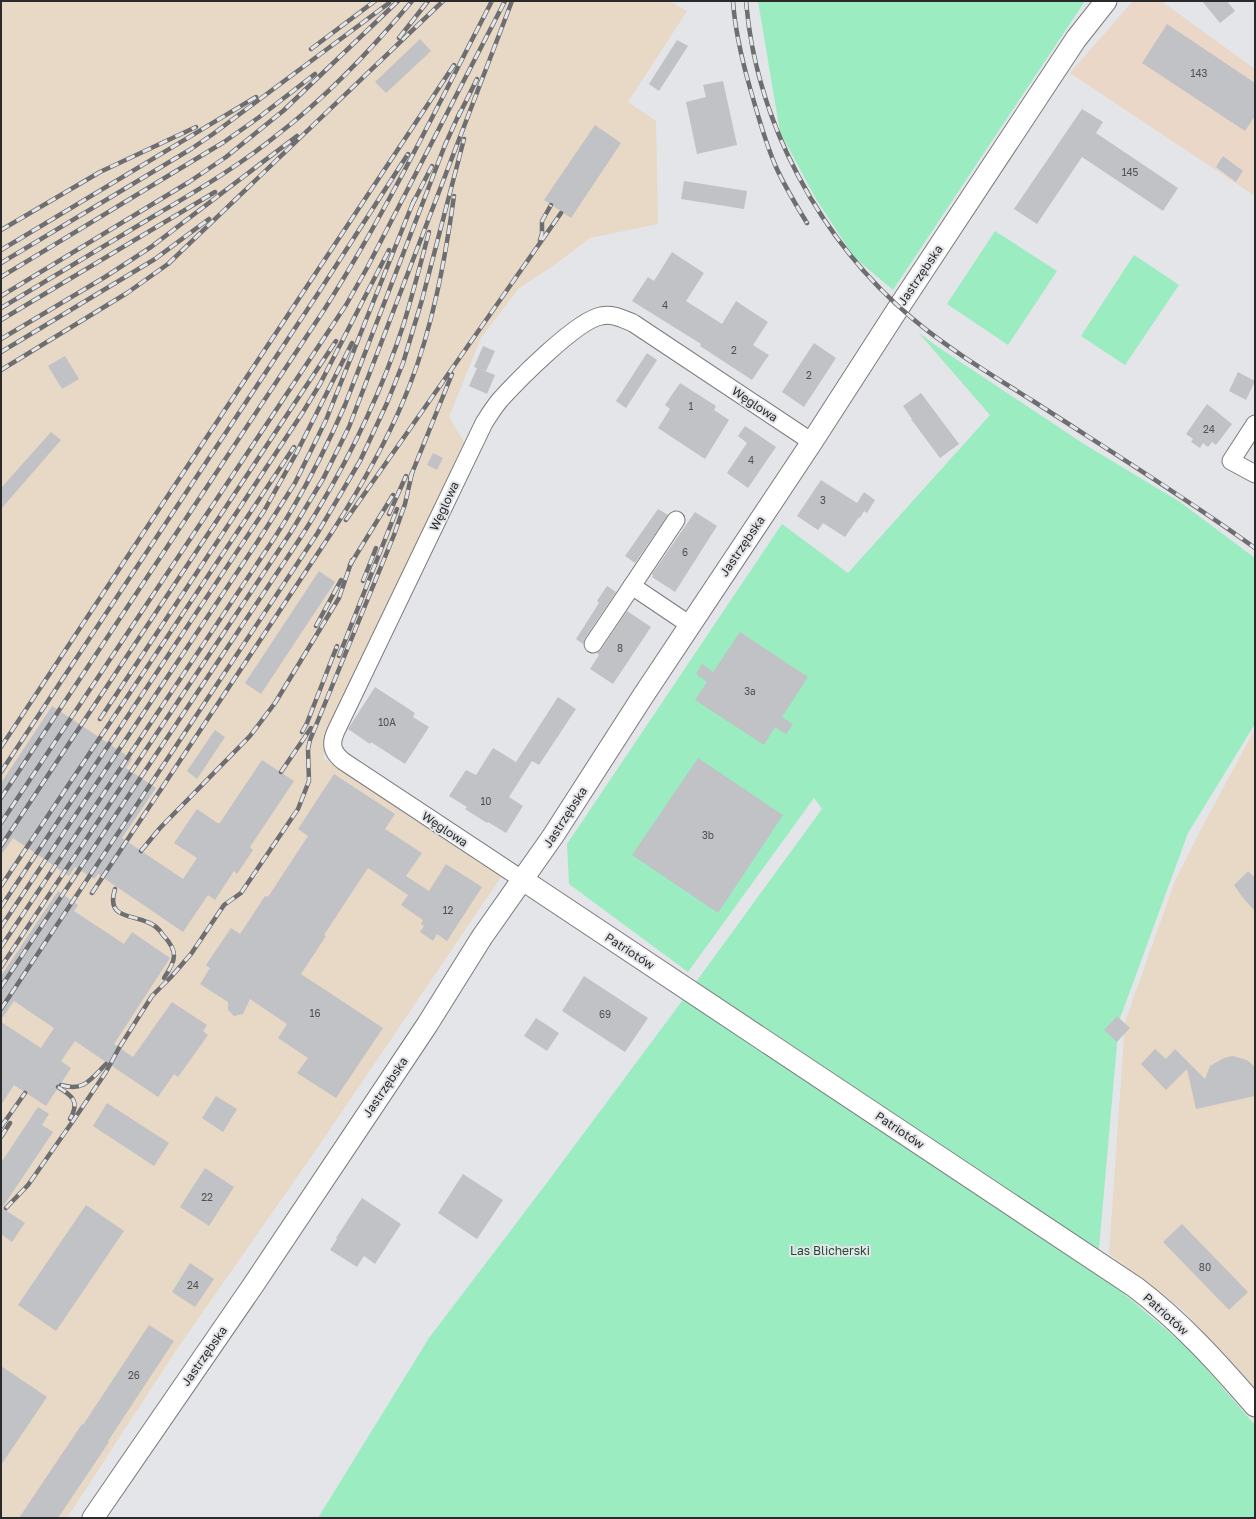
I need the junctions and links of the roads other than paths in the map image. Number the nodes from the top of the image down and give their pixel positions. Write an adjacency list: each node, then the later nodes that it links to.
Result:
1 (1106, 1): 3 (street, Jastrzębska)
2 (1255, 424): 4 (street)
3 (812, 442): 7 (street, Jastrzębska); 9 (street, Węglowa)
4 (1255, 474)
5 (676, 520): 6 (street)
6 (632, 586): 7 (street); 8 (street)
7 (690, 625): 9 (street, Jastrzębska)
8 (594, 644)
9 (523, 880): 10 (street, Patriotów); 11 (street, Jastrzębska)
10 (1255, 1406)
11 (92, 1518)

